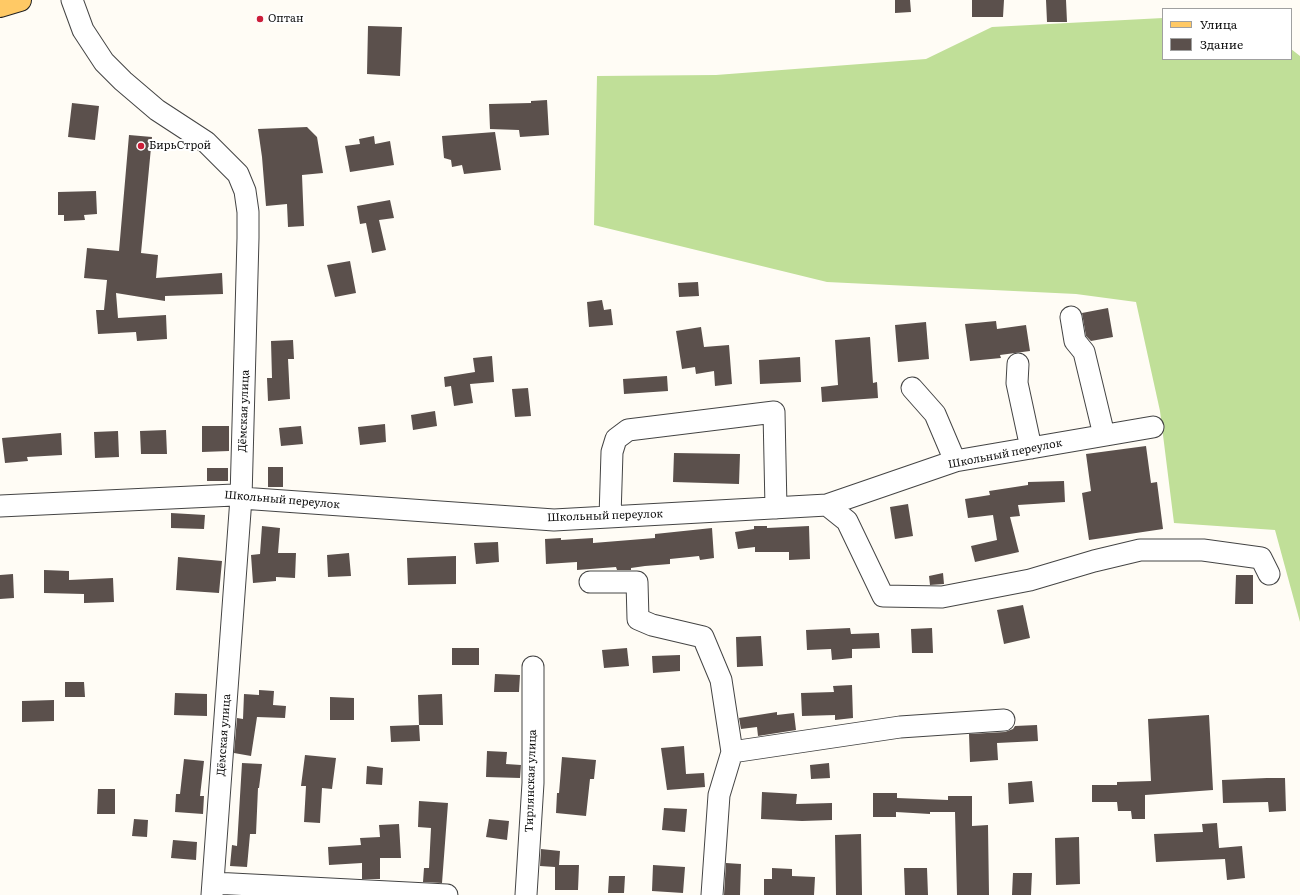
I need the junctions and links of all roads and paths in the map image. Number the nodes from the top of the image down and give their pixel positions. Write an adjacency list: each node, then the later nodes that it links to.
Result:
1 (20, 0): 3 (main road)
2 (72, 0): 11 (street, Дёмская улица)
3 (0, 6)
4 (1071, 317): 8 (street)
5 (1018, 364): 9 (street)
6 (912, 388): 10 (street)
7 (1153, 427): 8 (street, Школьный переулок)
8 (1104, 435): 9 (street, Школьный переулок)
9 (1031, 448): 10 (street, Школьный переулок)
10 (955, 461): 12 (street, Школьный переулок)
11 (241, 498): 13 (street, Школьный переулок); 15 (street, Школьный переулок); 21 (street, Дёмская улица)
12 (827, 505): 14 (street, Школьный переулок); 16 (street)
13 (0, 506)
14 (776, 508): 15 (street, Школьный переулок); 15 (street)
15 (610, 517)
16 (1270, 574)
17 (590, 582): 20 (street)
18 (533, 667): 23 (street, Тирлянская улица)
19 (1004, 720): 20 (street)
20 (732, 752): 24 (street)
21 (212, 889): 22 (street)
22 (447, 895)
23 (526, 895)
24 (712, 895)

